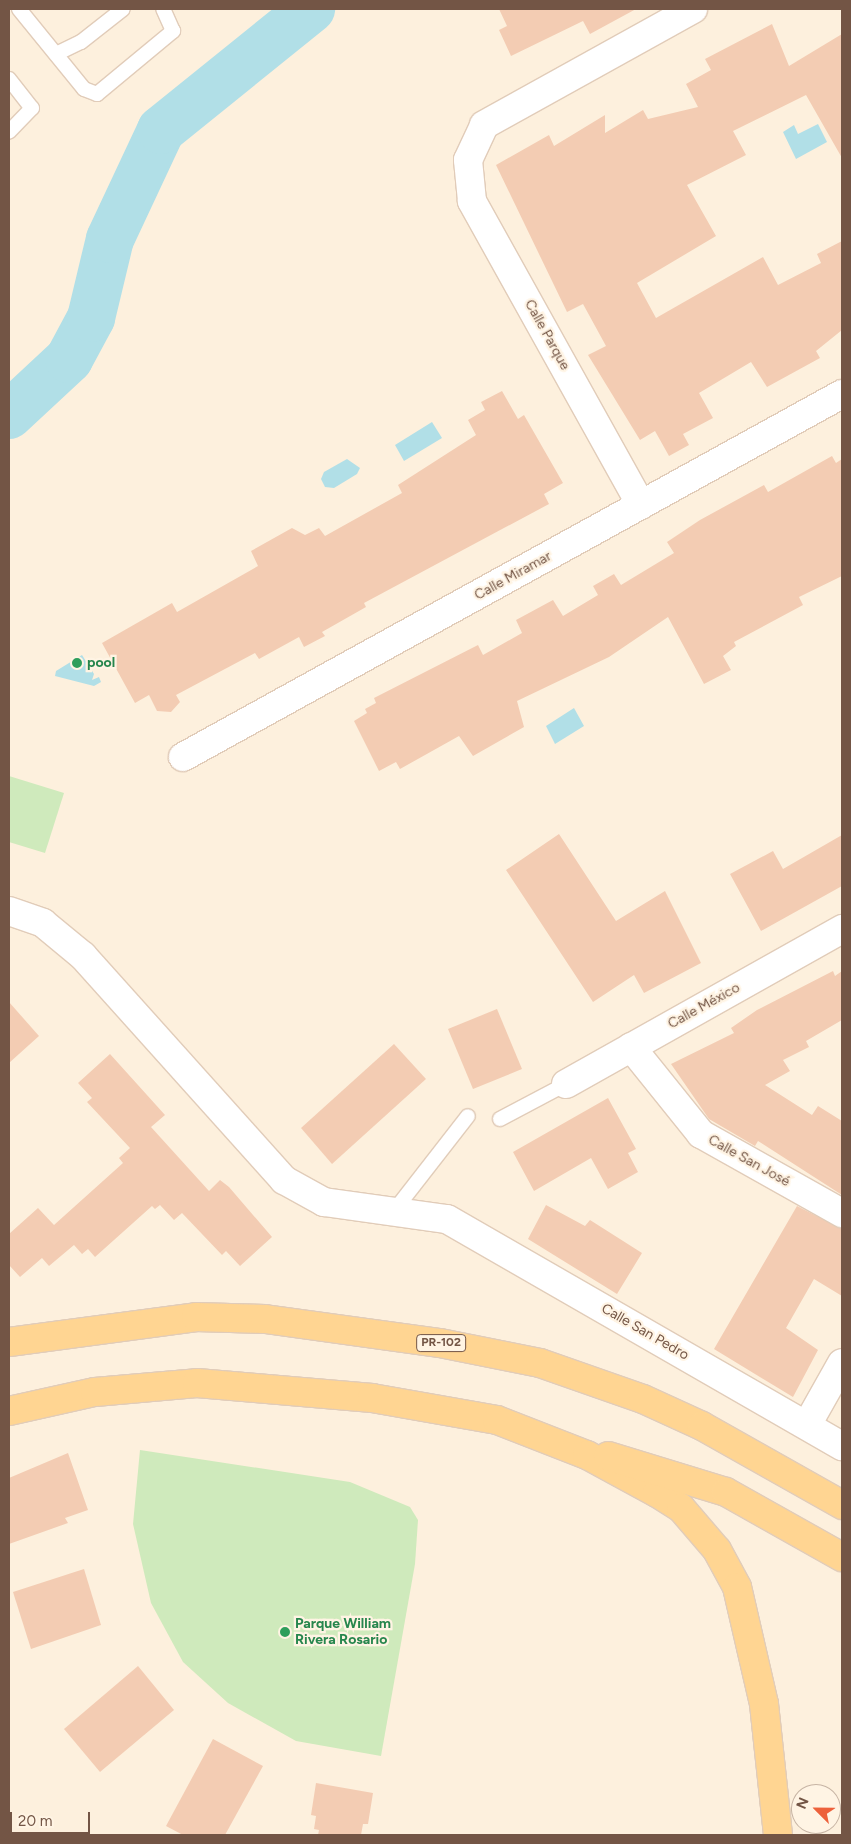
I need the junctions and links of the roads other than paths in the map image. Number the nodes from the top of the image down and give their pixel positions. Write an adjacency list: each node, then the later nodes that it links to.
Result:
1 (18, 9): 5 (lane)
2 (123, 9): 5 (lane)
3 (163, 9): 5 (lane)
4 (693, 9): 9 (street, Calle Parque)
5 (56, 54)
6 (9, 79): 7 (lane)
7 (9, 132)
8 (842, 394): 9 (street, Calle Miramar)
9 (641, 505): 10 (street, Calle Miramar)
10 (183, 757)
11 (9, 911): 17 (street)
12 (842, 929): 13 (street, Calle México)
13 (631, 1047): 14 (street, Calle México); 18 (street, Calle San José)
14 (566, 1084): 16 (lane)
15 (468, 1116): 17 (lane)
16 (500, 1119)
17 (394, 1211): 22 (street, Calle San Pedro)
18 (842, 1213)
19 (9, 1342): 25 (main road, PR-102)
20 (842, 1363): 22 (street)
21 (9, 1411): 24 (main road)
22 (807, 1425): 23 (street, Calle San Pedro)
23 (842, 1446)
24 (587, 1455): 26 (main road); 27 (main road)
25 (842, 1505)
26 (842, 1558)
27 (778, 1835)

